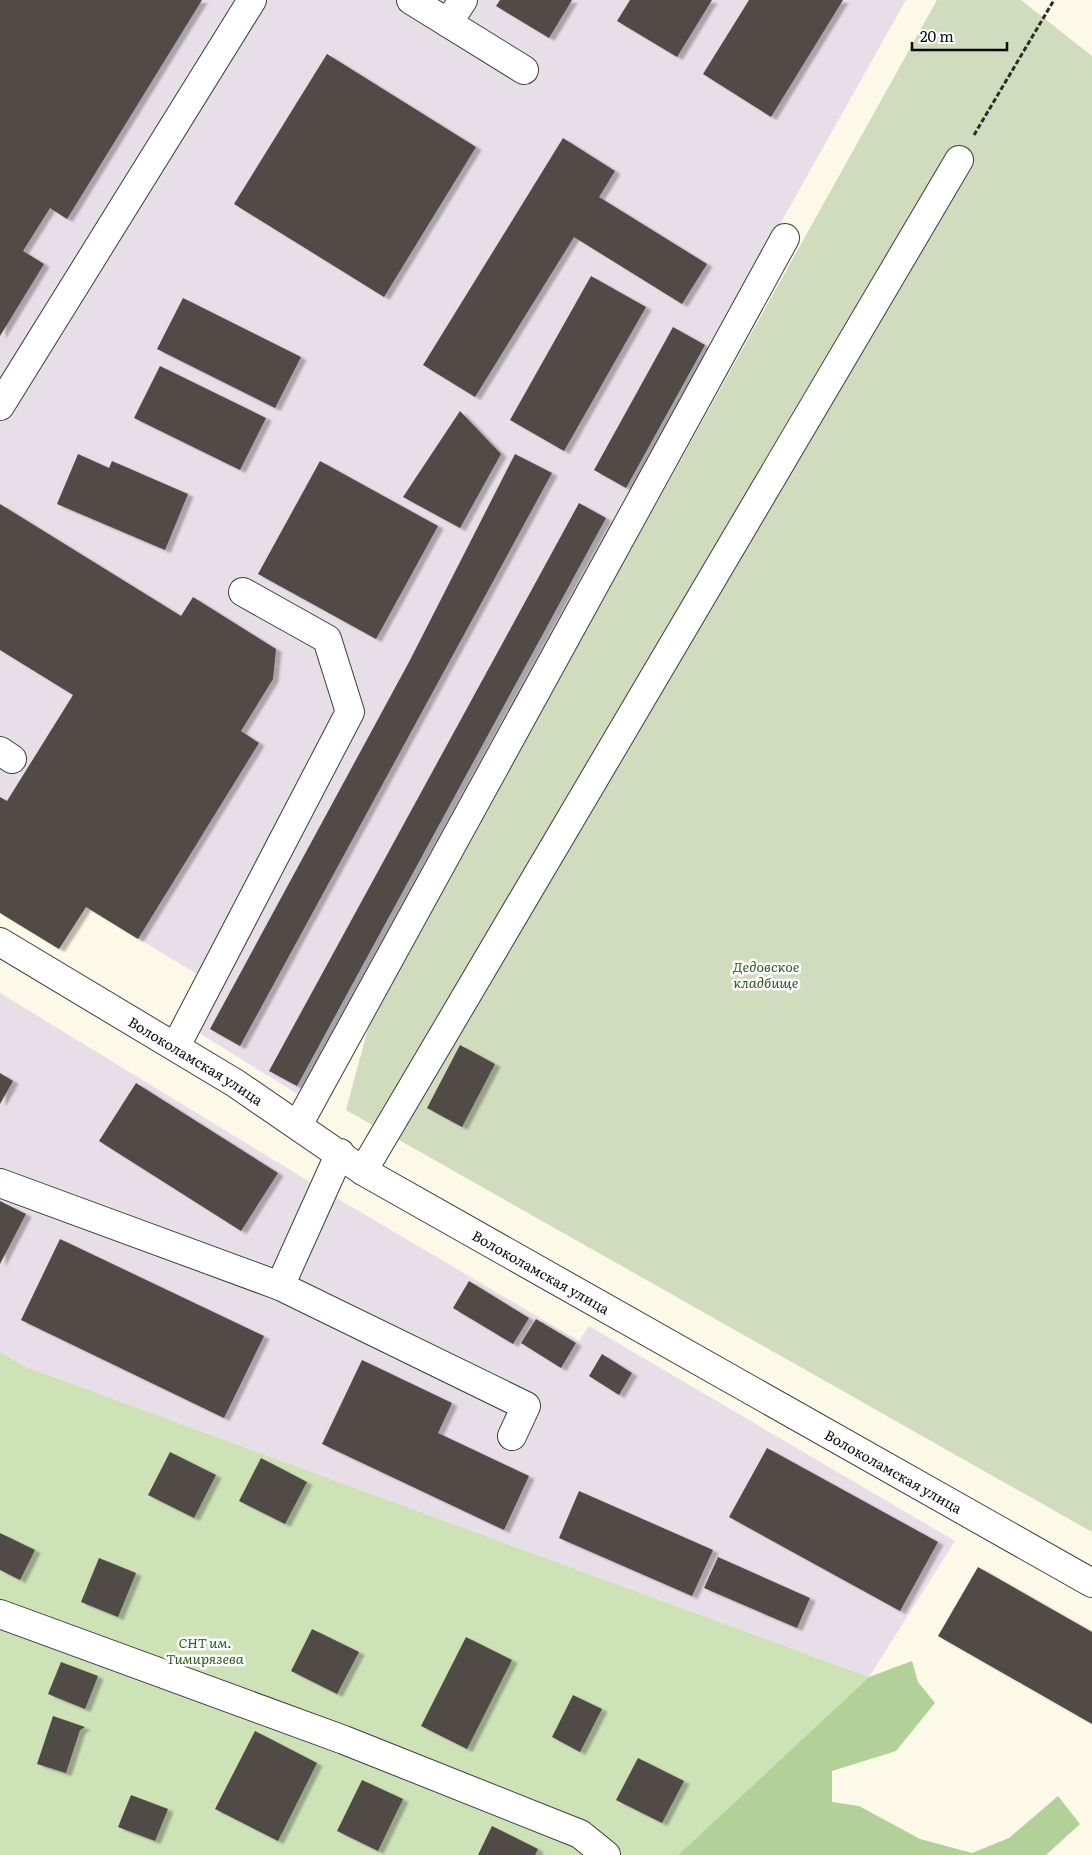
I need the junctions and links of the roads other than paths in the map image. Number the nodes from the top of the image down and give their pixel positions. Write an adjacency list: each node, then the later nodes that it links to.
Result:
1 (252, 0): 8 (street)
2 (411, 0): 4 (street)
3 (462, 0): 4 (street)
4 (448, 23): 5 (street)
5 (524, 70)
6 (960, 160): 14 (street)
7 (785, 238): 12 (street)
8 (0, 406)
9 (242, 592): 11 (street)
10 (0, 942): 11 (street, Волоколамская улица)
11 (176, 1046): 12 (street, Волоколамская улица)
12 (298, 1125): 13 (street, Волоколамская улица)
13 (340, 1153): 14 (street, Волоколамская улица); 16 (street)
14 (363, 1171): 18 (street, Волоколамская улица)
15 (0, 1183): 16 (street)
16 (280, 1286): 17 (street)
17 (512, 1436)
18 (1092, 1583)
19 (0, 1614): 20 (street)
20 (606, 1855)

